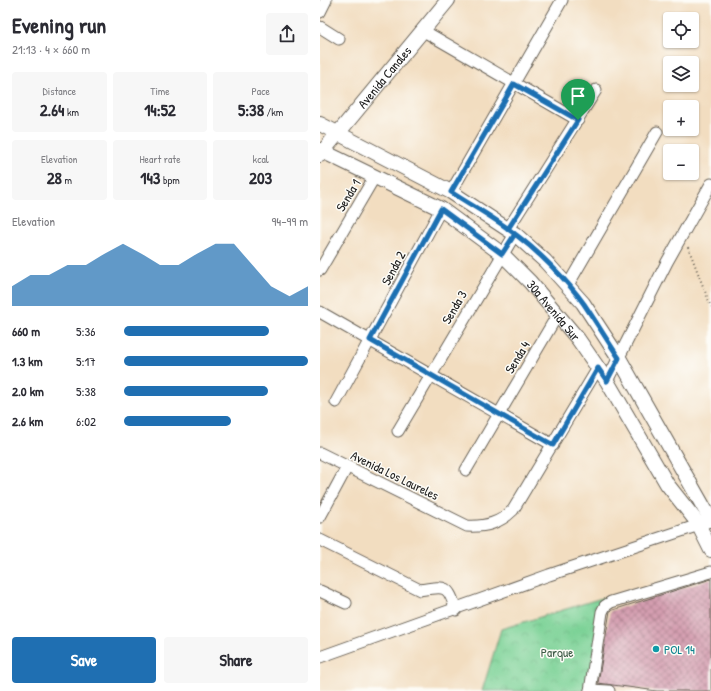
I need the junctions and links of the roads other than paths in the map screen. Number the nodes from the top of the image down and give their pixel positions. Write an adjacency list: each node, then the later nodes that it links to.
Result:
1 (326, 0): 4 (street)
2 (448, 0): 6 (street, Avenida Canales)
3 (562, 0): 8 (street)
4 (320, 12)
5 (320, 27): 7 (street)
6 (422, 30): 8 (street); 13 (street, Avenida Canales)
7 (339, 39)
8 (514, 84): 10 (street); 17 (street)
9 (596, 90): 10 (street, Senda 3)
10 (578, 120): 19 (street, Senda 3)
11 (320, 124): 13 (street, 30a Avenida Sur)
12 (657, 132): 22 (street)
13 (337, 133): 14 (street, Avenida Canales); 17 (street, 30a Avenida Sur)
14 (321, 152): 15 (street, 30a Avenida Sur)
15 (375, 176): 18 (street, 30a Avenida Sur); 21 (street, Senda 1)
16 (711, 184): 26 (street)
17 (451, 192): 19 (street, 30a Avenida Sur)
18 (441, 209): 20 (street, 30a Avenida Sur); 25 (street, Senda 2)
19 (512, 231): 20 (street, Senda 3); 22 (street, 30a Avenida Sur)
20 (502, 254): 24 (street, 30a Avenida Sur); 28 (street, Senda 3)
21 (320, 270)
22 (568, 285): 26 (street, 30a Avenida Sur)
23 (320, 312): 25 (street)
24 (558, 314): 27 (street, 30a Avenida Sur); 31 (street, Senda 4)
25 (370, 340): 28 (street); 30 (street, Senda 2)
26 (619, 358): 29 (street); 38 (street, 30a Avenida Sur)
27 (598, 368): 29 (street, 30a Avenida Sur); 33 (street, Avenida Los Laureles)
28 (431, 375): 31 (street); 32 (street, Senda 3)
29 (607, 381): 38 (street, 30a Avenida Sur)
30 (336, 402)
31 (499, 414): 33 (street); 36 (street, Senda 4)
32 (398, 431)
33 (553, 445): 35 (street, Avenida Los Laureles)
34 (320, 453): 35 (street, Avenida Los Laureles)
35 (347, 466): 37 (street)
36 (466, 470)
37 (320, 517)
38 (707, 522): 40 (street, 30a Avenida Sur); 44 (street)
39 (320, 540): 44 (street)
40 (711, 550)
41 (711, 572): 46 (street)
42 (320, 590): 43 (street)
43 (346, 603)
44 (456, 610): 45 (street)
45 (320, 657)
46 (590, 690): 47 (street)
47 (609, 691)

